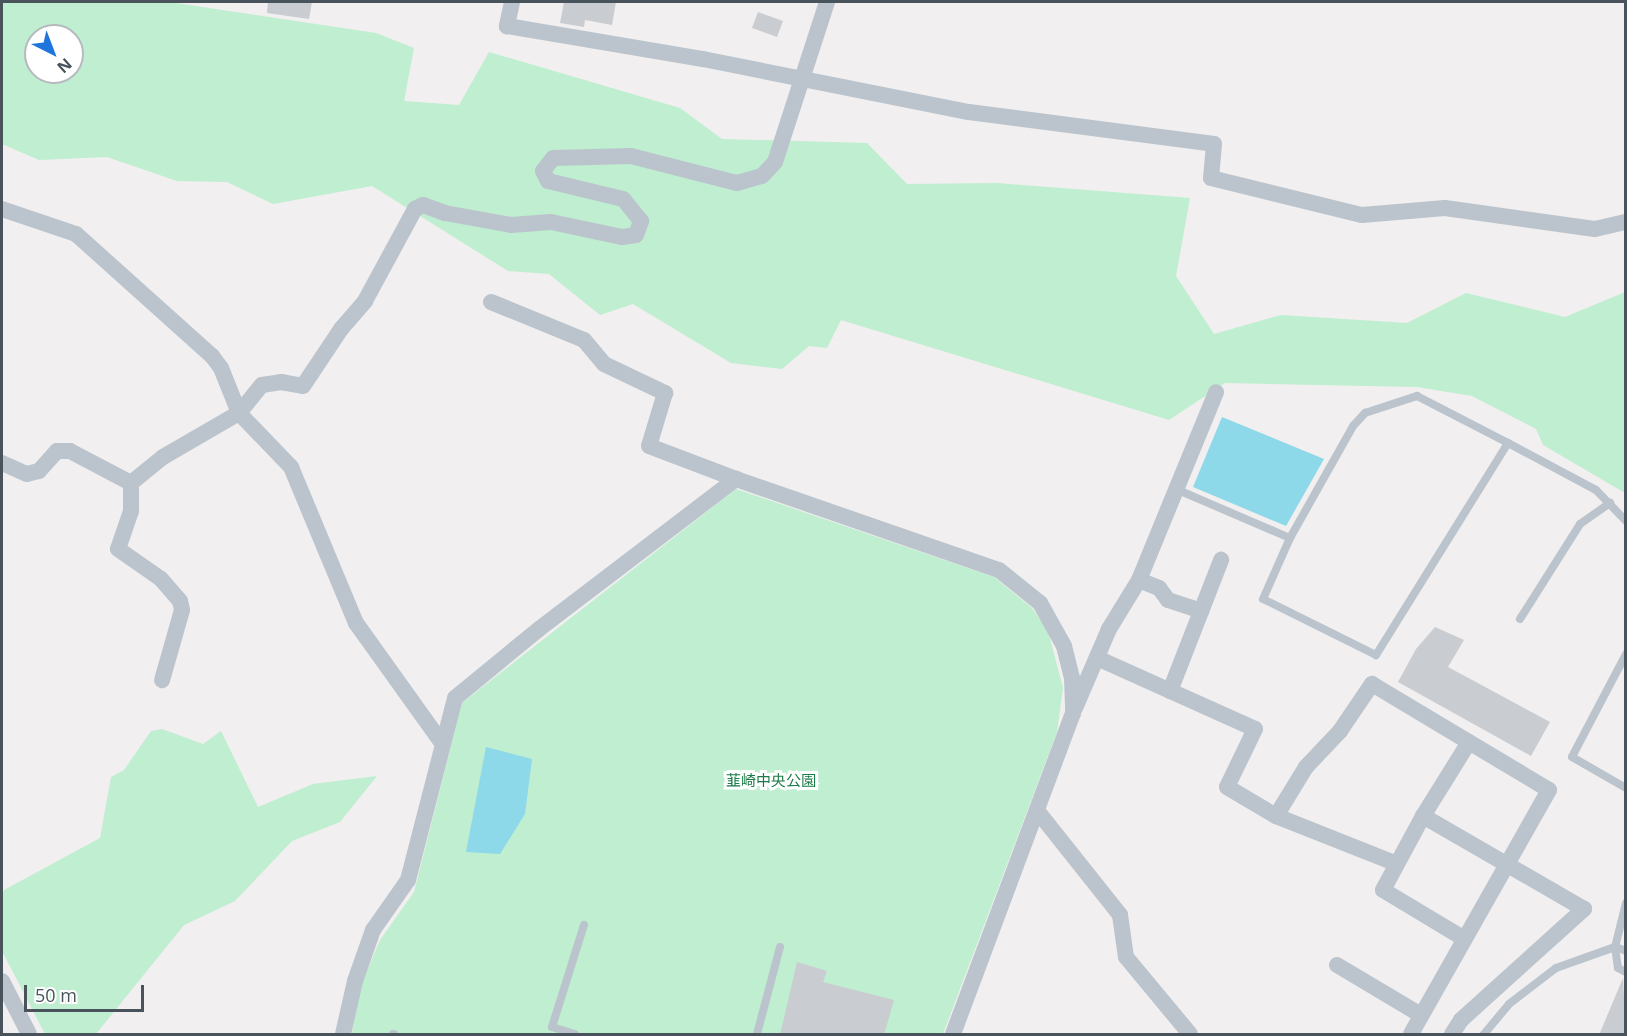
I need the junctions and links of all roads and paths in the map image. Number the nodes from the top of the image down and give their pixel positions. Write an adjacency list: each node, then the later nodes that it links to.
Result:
1 (512, 2): 3 (street)
2 (827, 2): 3 (street)
3 (801, 81): 5 (street); 8 (street)
4 (2, 209): 8 (street)
5 (1626, 222)
6 (491, 302): 11 (street)
7 (1216, 392): 14 (street)
8 (239, 412): 13 (street); 29 (street)
9 (1508, 443): 16 (lane); 18 (lane); 18 (lane)
10 (2, 463): 13 (street)
11 (716, 471): 12 (street); 15 (street)
12 (736, 479): 15 (street); 27 (street)
13 (132, 483): 25 (street)
14 (1178, 490): 18 (lane); 20 (street)
15 (713, 495): 29 (street)
16 (1610, 503): 17 (lane); 22 (lane)
17 (1626, 521)
18 (1290, 538)
19 (1221, 560): 21 (street)
20 (1139, 580): 21 (street); 24 (street)
21 (1201, 611): 26 (street)
22 (1520, 619)
23 (1626, 654): 30 (lane)
24 (1097, 657): 26 (street); 27 (street)
25 (162, 680)
26 (1170, 691): 32 (street)
27 (1073, 713): 31 (street)
28 (1469, 742): 32 (street); 33 (street); 35 (street)
29 (442, 743): 47 (street)
30 (1626, 788)
31 (1039, 813): 50 (street); 51 (street)
32 (1276, 816): 34 (street)
33 (1424, 816): 34 (street); 35 (street)
34 (1397, 864): 38 (street)
35 (1507, 864): 38 (street); 53 (street)
36 (1626, 903): 40 (lane)
37 (584, 925): 48 (lane)
38 (1463, 938): 45 (street)
39 (780, 947): 49 (lane)
40 (1615, 947): 41 (lane); 43 (lane); 54 (lane)
41 (1626, 951)
42 (1337, 964): 45 (street)
43 (1626, 972)
44 (2, 981): 46 (street)
45 (1421, 1015): 52 (street)
46 (29, 1035)
47 (343, 1035)
48 (575, 1035)
49 (757, 1035)
50 (953, 1035)
51 (1190, 1035)
52 (1411, 1035)
53 (1452, 1035)
54 (1484, 1035)

